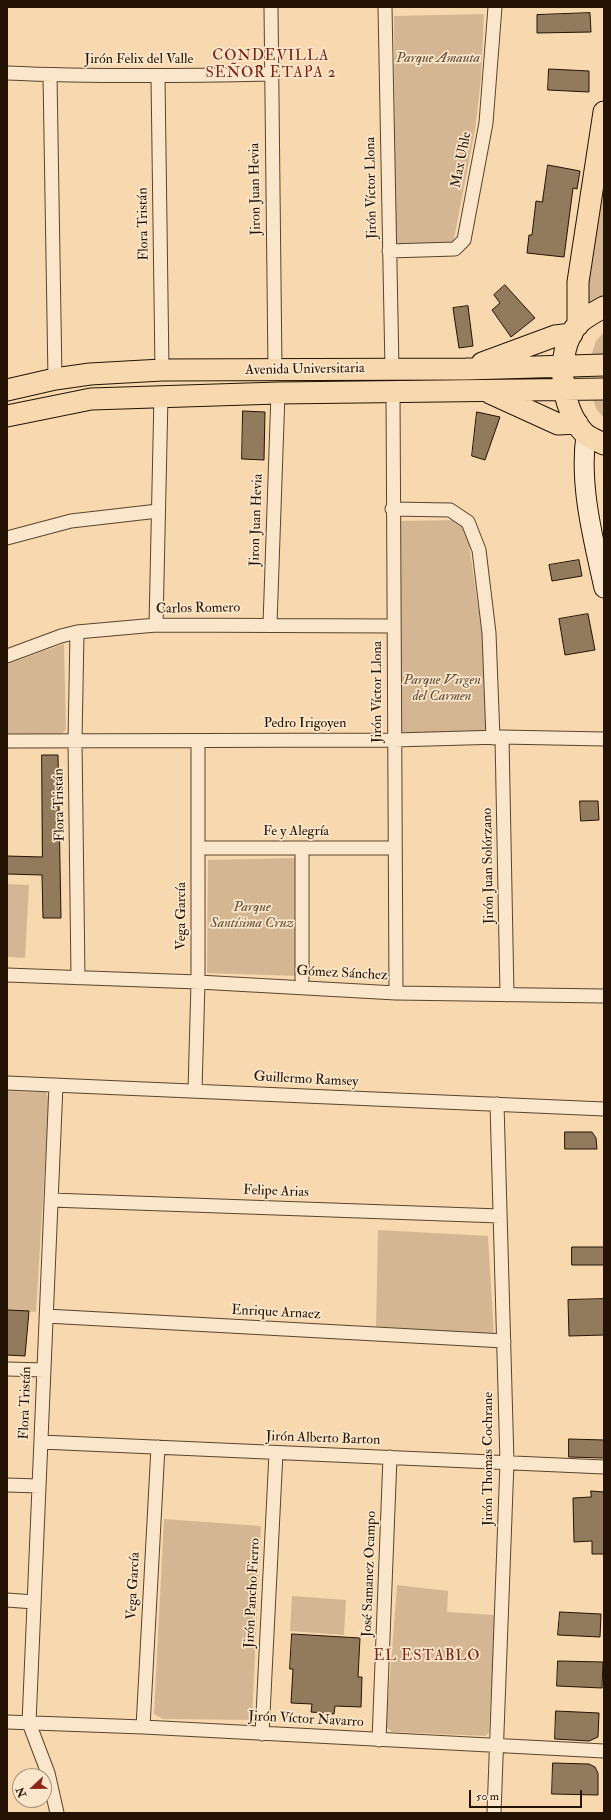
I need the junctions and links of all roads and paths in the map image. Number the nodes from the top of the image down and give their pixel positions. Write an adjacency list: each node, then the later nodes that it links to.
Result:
1 (271, 7): 5 (street, Jiron Juan Hevia)
2 (385, 7): 9 (street, Jirón Víctor Llona)
3 (495, 7): 9 (street, Max Uhle)
4 (7, 73): 6 (street, Jirón Felix del Valle)
5 (271, 74): 7 (street, Jirón Felix del Valle); 17 (street, Jiron Juan Hevia)
6 (50, 75): 7 (street, Jirón Felix del Valle); 18 (street)
7 (158, 76): 16 (street, Flora Tristán)
8 (604, 112): 11 (main road)
9 (389, 251): 14 (street, Jirón Víctor Llona)
10 (604, 307): 11 (main road)
11 (575, 330): 13 (main road); 15 (main road)
12 (604, 366): 13 (main road, Avenida Universitaria)
13 (562, 367): 15 (main road, Avenida Universitaria); 20 (main road)
14 (392, 369): 15 (main road, Avenida Universitaria); 17 (main road, Avenida Universitaria)
15 (466, 369)
16 (162, 370): 17 (main road, Avenida Universitaria); 18 (main road, Avenida Universitaria)
17 (275, 371)
18 (55, 379): 21 (main road, Avenida Universitaria)
19 (604, 388): 20 (main road, Avenida Universitaria)
20 (564, 389): 23 (main road, Avenida Universitaria); 27 (main road)
21 (7, 390)
22 (393, 391): 23 (main road, Avenida Universitaria); 24 (main road, Avenida Universitaria); 28 (street, Jirón Víctor Llona)
23 (484, 391): 27 (main road)
24 (278, 393): 25 (main road, Avenida Universitaria); 32 (street, Jiron Juan Hevia)
25 (161, 396): 26 (main road, Avenida Universitaria); 29 (street)
26 (7, 416)
27 (589, 434): 31 (main road)
28 (392, 509): 34 (street, Jirón Víctor Llona); 37 (street, Jirón Juan Solórzano)
29 (158, 512): 30 (street); 33 (street)
30 (7, 538)
31 (604, 588)
32 (270, 624): 33 (street, Carlos Romero); 34 (street, Carlos Romero)
33 (156, 625): 35 (street, Carlos Romero)
34 (394, 626): 40 (street, Jirón Víctor Llona)
35 (77, 632): 36 (street, Carlos Romero); 42 (street, Flora Tristán)
36 (7, 656)
37 (498, 737): 38 (street, Pedro Irigoyen); 40 (street, Pedro Irigoyen); 51 (street, Jirón Juan Solórzano)
38 (604, 739)
39 (198, 740): 40 (street, Pedro Irigoyen); 42 (street, Pedro Irigoyen); 43 (street, Vega García)
40 (394, 740): 45 (street, Jirón Víctor Llona)
41 (7, 741): 42 (street, Pedro Irigoyen)
42 (75, 741): 47 (street, Flora Tristán)
43 (198, 848): 44 (street, Fe y Alegría); 49 (street, Vega García)
44 (302, 848): 45 (street, Fe y Alegría); 48 (street)
45 (395, 848): 50 (street, Jirón Víctor Llona)
46 (7, 975): 47 (street, Gómez Sánchez)
47 (78, 978): 49 (street, Gómez Sánchez)
48 (302, 979)
49 (198, 982): 50 (street, Gómez Sánchez); 55 (street, Vega García)
50 (396, 993): 51 (street, Gómez Sánchez)
51 (507, 994): 52 (street, Gómez Sánchez)
52 (604, 996)
53 (7, 1083): 54 (street, Guillermo Ramsey)
54 (56, 1085): 55 (street, Guillermo Ramsey); 58 (street, Flora Tristán)
55 (195, 1091): 56 (street, Guillermo Ramsey)
56 (497, 1104): 57 (street, Guillermo Ramsey); 59 (street, Jirón Thomas Cochrane)
57 (604, 1109)
58 (51, 1200): 59 (street, Felipe Arias); 60 (street, Flora Tristán)
59 (500, 1216): 61 (street, Jirón Thomas Cochrane)
60 (46, 1316): 61 (street, Enrique Arnaez); 63 (street, Flora Tristán)
61 (504, 1341): 68 (street, Jirón Thomas Cochrane)
62 (7, 1369): 63 (street)
63 (44, 1370): 64 (street, Flora Tristán)
64 (41, 1442): 65 (street, Jirón Alberto Barton); 71 (street, Flora Tristán)
65 (158, 1448): 66 (street, Jirón Alberto Barton); 76 (street, Vega García)
66 (276, 1453): 67 (street, Jirón Alberto Barton); 77 (street, Jirón Pancho Fierro)
67 (390, 1458): 68 (street, Jirón Alberto Barton); 78 (street, José Samanez Ocampo)
68 (507, 1462): 69 (street, Jirón Alberto Barton); 79 (street, Jirón Thomas Cochrane)
69 (604, 1467)
70 (7, 1485): 71 (street)
71 (39, 1486): 73 (street, Flora Tristán)
72 (7, 1600): 73 (street)
73 (34, 1602): 75 (street, Flora Tristán)
74 (7, 1722): 75 (street, Jirón Víctor Navarro)
75 (29, 1723): 76 (street, Jirón Víctor Navarro); 81 (street)
76 (143, 1727): 77 (street, Jirón Víctor Navarro)
77 (262, 1734): 78 (street, Jirón Víctor Navarro)
78 (379, 1740): 79 (street, Jirón Víctor Navarro)
79 (496, 1746): 80 (street, Jirón Víctor Navarro); 82 (street, Jirón Thomas Cochrane)
80 (604, 1751)
81 (56, 1813)
82 (494, 1813)

